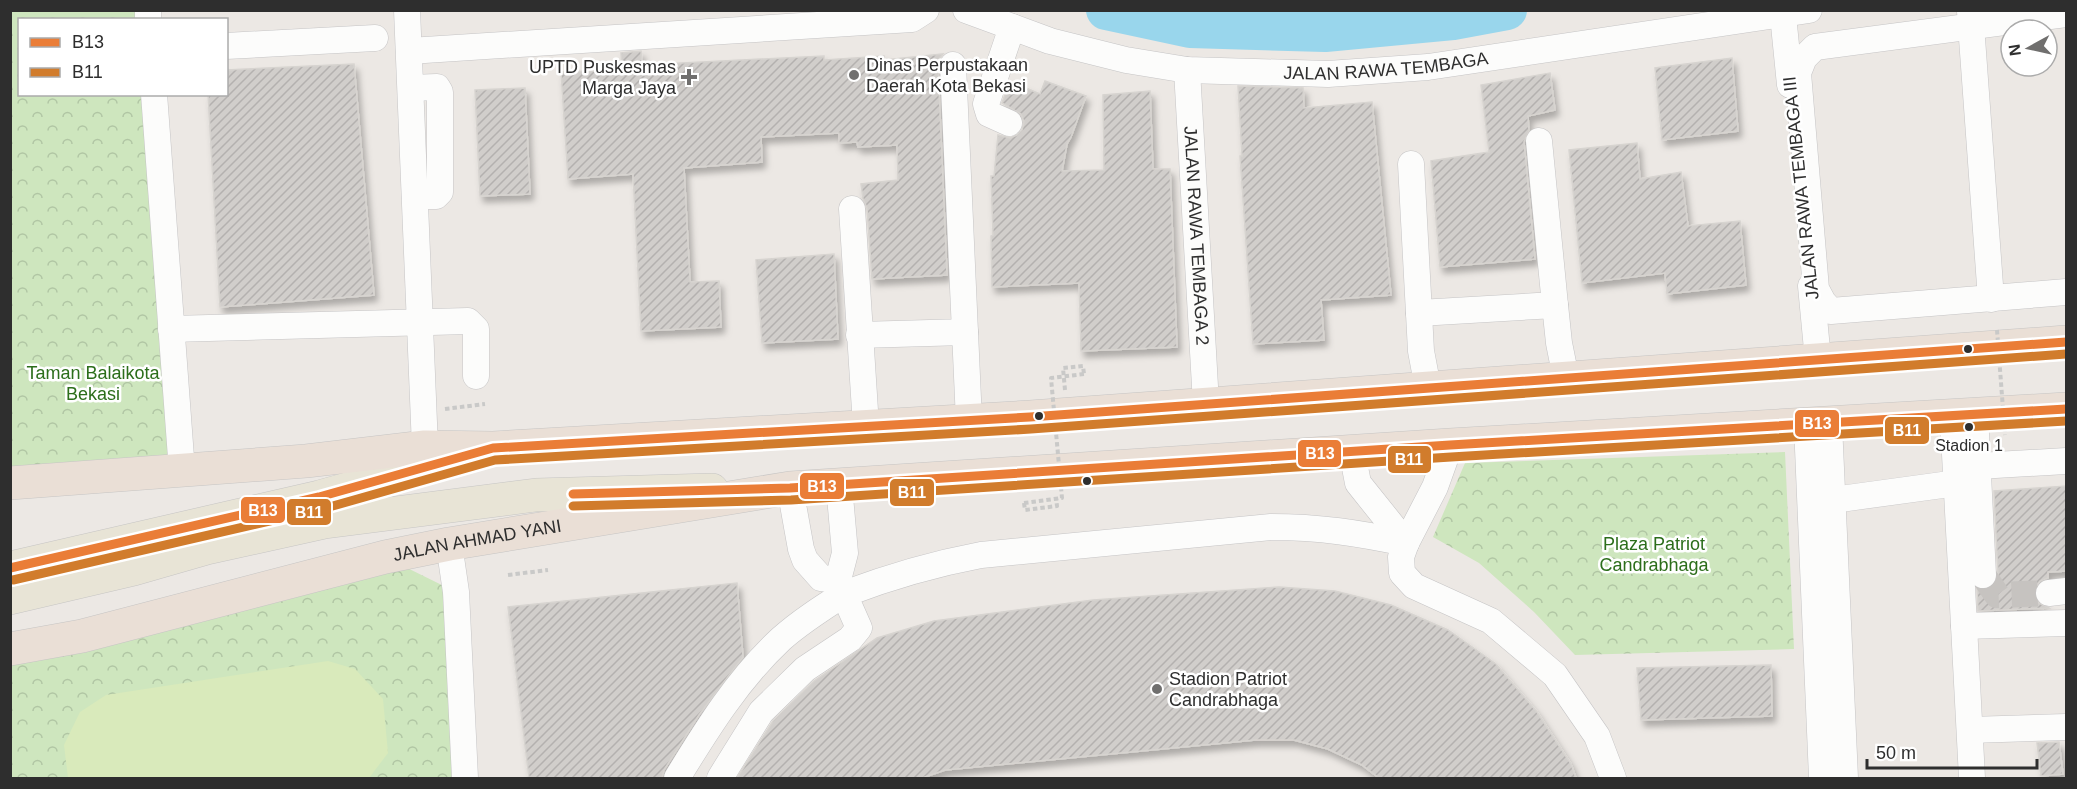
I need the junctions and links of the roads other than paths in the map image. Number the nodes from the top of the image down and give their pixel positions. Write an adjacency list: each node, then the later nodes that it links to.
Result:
1 (407, 10): 11 (street)
2 (926, 10): 11 (street)
3 (966, 10): 8 (street, JALAN RAWA TEMBAGA)
4 (1809, 10): 6 (street, JALAN RAWA TEMBAGA)
5 (2067, 14): 7 (street)
6 (1783, 15): 13 (street, JALAN RAWA TEMBAGA); 28 (street, JALAN RAWA TEMBAGA III)
7 (1971, 18): 20 (street); 20 (street)
8 (1012, 27): 13 (street, JALAN RAWA TEMBAGA); 15 (street)
9 (375, 39): 10 (street)
10 (228, 46)
11 (409, 51): 23 (street)
12 (952, 65): 25 (street)
13 (1187, 69): 32 (street, JALAN RAWA TEMBAGA 2)
14 (154, 96): 24 (street)
15 (1010, 123)
16 (1539, 141): 21 (street)
17 (1411, 164): 22 (street)
18 (852, 209): 26 (street)
19 (2067, 292): 20 (street)
20 (1991, 298)
21 (1555, 305): 22 (street); 30 (street)
22 (1419, 313): 31 (street)
23 (420, 322): 24 (street); 29 (street); 39 (street)
24 (171, 329): 44 (street)
25 (965, 332): 26 (street); 35 (street)
26 (859, 335): 37 (street)
27 (2067, 342): 28 (highway)
28 (1818, 360): 30 (highway)
29 (476, 376)
30 (1566, 378): 31 (highway)
31 (1428, 388): 32 (highway)
32 (1206, 404): 35 (highway)
33 (2067, 409): 34 (highway, JALAN AHMAD YANI)
34 (1964, 415): 36 (highway, JALAN AHMAD YANI); 43 (street); 46 (street)
35 (969, 421): 37 (highway)
36 (1818, 424): 38 (highway, JALAN AHMAD YANI); 49 (street); 66 (street)
37 (866, 426): 40 (highway)
38 (1450, 446): 41 (highway, JALAN AHMAD YANI); 51 (street)
39 (425, 447): 40 (highway); 44 (highway)
40 (493, 448): 50 (main road)
41 (1352, 452): 47 (highway, JALAN AHMAD YANI); 51 (street)
42 (2067, 461): 43 (street)
43 (1978, 466): 54 (street)
44 (182, 471): 45 (highway)
45 (10, 483)
46 (1957, 483): 49 (street); 58 (street)
47 (839, 485): 48 (highway, JALAN AHMAD YANI); 55 (street)
48 (790, 488): 50 (main road); 52 (highway, JALAN AHMAD YANI); 55 (street)
49 (1833, 500): 67 (street)
50 (322, 509): 53 (main road); 56 (main road)
51 (1406, 543): 55 (street); 65 (street)
52 (449, 544): 59 (highway, JALAN AHMAD YANI); 62 (street)
53 (10, 568)
54 (1983, 575)
55 (841, 587): 63 (street); 64 (street)
56 (10, 598)
57 (2067, 623): 58 (street)
58 (1964, 626): 61 (street)
59 (10, 649)
60 (2067, 727): 61 (street)
61 (1970, 730): 68 (street)
62 (465, 778)
63 (677, 778)
64 (720, 778)
65 (1613, 778)
66 (1822, 778)
67 (1845, 778)
68 (1972, 778)

